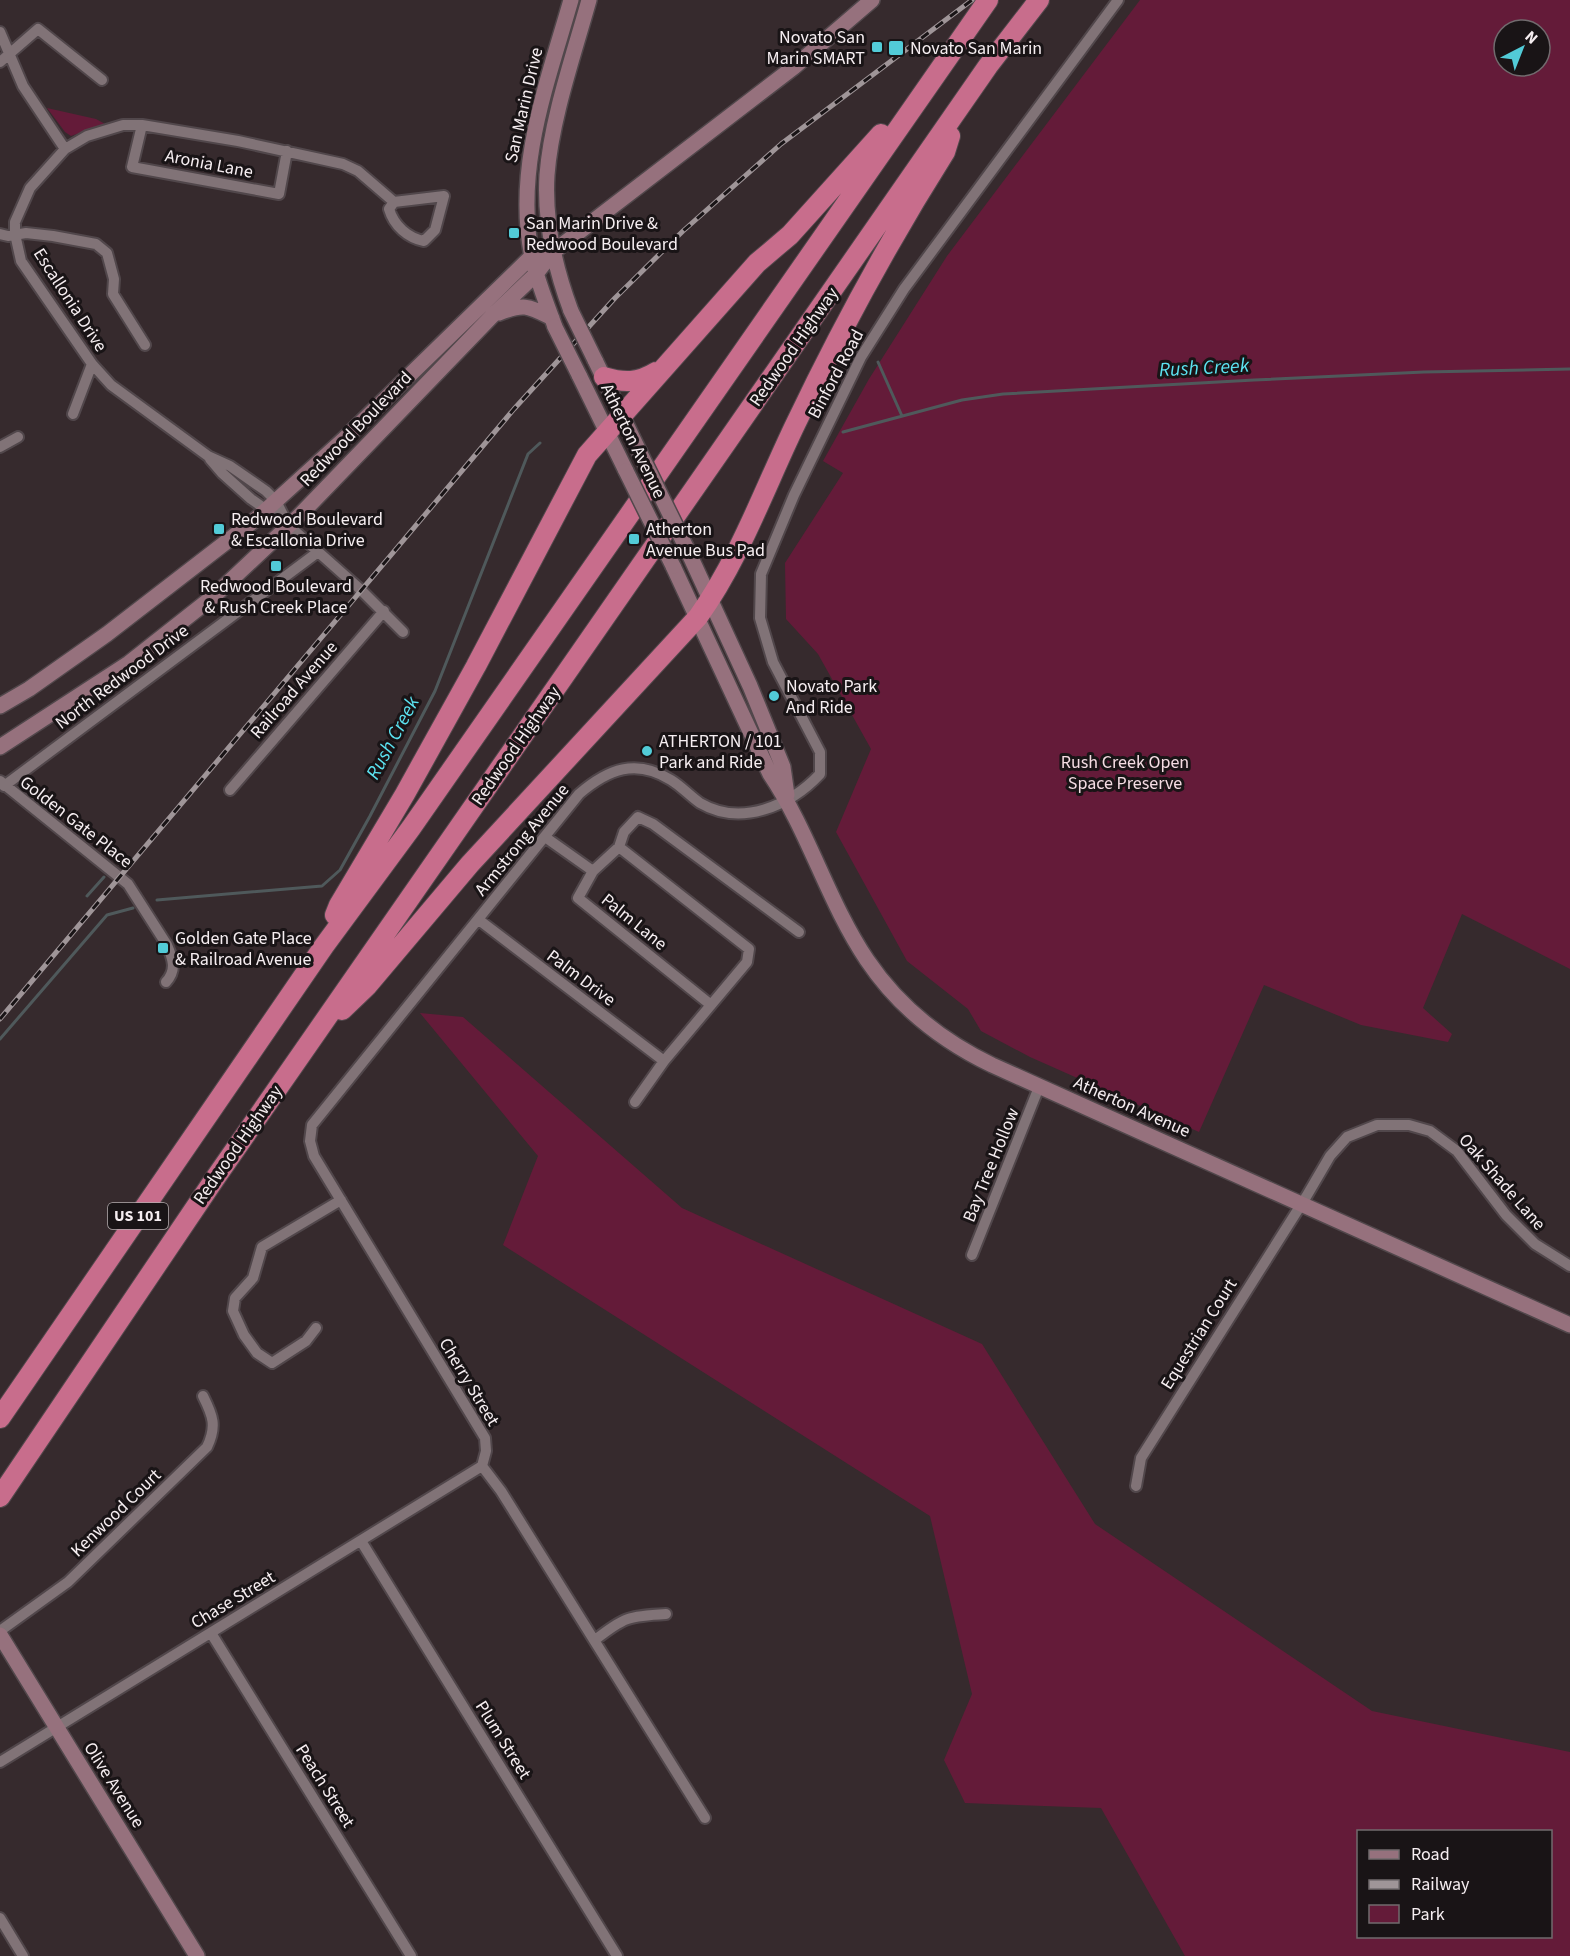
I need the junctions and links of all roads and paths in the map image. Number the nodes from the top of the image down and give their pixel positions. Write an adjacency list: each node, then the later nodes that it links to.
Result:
1 (571, 0): 20 (main road, San Marin Drive)
2 (589, 0): 19 (main road, San Marin Drive)
3 (872, 0): 19 (main road, Redwood Boulevard)
4 (988, 0): 10 (highway, US 101)
5 (1039, 0): 12 (highway, Redwood Highway / US 101)
6 (1118, 0): 45 (street, Binford Road)
7 (0, 32): 8 (street)
8 (10, 53): 9 (street); 11 (street); 14 (street)
9 (0, 62)
10 (935, 75): 27 (highway); 51 (highway, US 101)
11 (102, 80)
12 (959, 109): 37 (highway); 55 (highway, Redwood Highway / US 101)
13 (142, 125): 14 (street, Escallonia Drive); 15 (street, Escallonia Drive); 15 (street, Aronia Lane)
14 (65, 149): 18 (street, Escallonia Drive)
15 (287, 152): 16 (street, Escallonia Drive)
16 (394, 202): 16 (street)
17 (0, 234): 18 (street)
18 (15, 234): 24 (street); 25 (street, Escallonia Drive)
19 (553, 252): 20 (main road, Redwood Boulevard); 21 (main road, Redwood Boulevard); 26 (main road, Atherton Avenue, bridge)
20 (532, 256): 21 (main road, Atherton Avenue); 34 (main road, Redwood Boulevard)
21 (536, 274): 22 (main road, Redwood Boulevard); 23 (main road, Atherton Avenue)
22 (492, 316): 23 (main road); 35 (main road, Redwood Boulevard)
23 (554, 323): 30 (main road, Atherton Avenue, bridge)
24 (145, 345)
25 (92, 364): 28 (street); 33 (street, Escallonia Drive)
26 (600, 369): 27 (highway); 29 (main road, Atherton Avenue)
27 (661, 369): 29 (highway)
28 (74, 414)
29 (622, 414): 30 (highway); 37 (main road, Atherton Avenue, bridge)
30 (607, 431): 39 (main road, Atherton Avenue, bridge); 51 (highway)
31 (18, 437): 32 (street)
32 (0, 447)
33 (208, 456): 34 (street, Escallonia Drive); 34 (street, Escallonia Drive)
34 (271, 506): 35 (street, Escallonia Drive); 41 (main road, Redwood Boulevard)
35 (288, 525): 36 (street, Escallonia Drive); 42 (main road, Redwood Boulevard)
36 (318, 552): 38 (street, Escallonia Drive); 43 (street, North Redwood Drive)
37 (710, 599): 39 (highway); 45 (main road, Atherton Avenue)
38 (384, 611): 40 (street, Escallonia Drive); 44 (street, Railroad Avenue)
39 (698, 616): 45 (main road, Atherton Avenue); 55 (highway)
40 (404, 632)
41 (0, 706)
42 (0, 747)
43 (2, 784): 52 (street, Golden Gate Place)
44 (230, 790)
45 (788, 801): 46 (street, Armstrong Avenue); 57 (main road, Atherton Avenue)
46 (546, 837): 48 (street); 49 (street, Armstrong Avenue)
47 (619, 846): 48 (street, Palm Lane); 50 (street, Palm Lane); 54 (street)
48 (593, 871): 54 (street, Palm Lane)
49 (479, 920): 53 (street, Armstrong Avenue); 56 (street, Palm Drive)
50 (799, 932)
51 (324, 946): 66 (highway, US 101)
52 (166, 982)
53 (412, 1001): 59 (street, Cherry Street)
54 (711, 1005): 56 (street)
55 (312, 1039): 69 (highway, Redwood Highway / US 101)
56 (664, 1061): 58 (street)
57 (1039, 1087): 60 (main road, Atherton Avenue); 61 (street, Bay Tree Hollow)
58 (635, 1102)
59 (340, 1200): 64 (street); 67 (street, Cherry Street)
60 (1301, 1204): 62 (street, Oak Shade Lane); 63 (main road, Atherton Avenue); 68 (street, Equestrian Court)
61 (972, 1256)
62 (1570, 1266)
63 (1570, 1324)
64 (316, 1328)
65 (203, 1396): 72 (street, Kenwood Court)
66 (0, 1418)
67 (482, 1466): 70 (street, Chase Street); 74 (street)
68 (1136, 1486)
69 (0, 1497)
70 (361, 1541): 73 (street, Chase Street); 82 (street, Plum Street)
71 (666, 1614): 74 (street)
72 (0, 1633): 75 (main road, Olive Avenue)
73 (211, 1633): 75 (street, Chase Street); 81 (street, Peach Street)
74 (595, 1640): 77 (street)
75 (56, 1728): 76 (street, Chase Street); 80 (main road, Olive Avenue)
76 (0, 1762)
77 (705, 1818)
78 (0, 1918): 79 (street)
79 (23, 1956)
80 (197, 1956)
81 (411, 1956)
82 (617, 1956)

